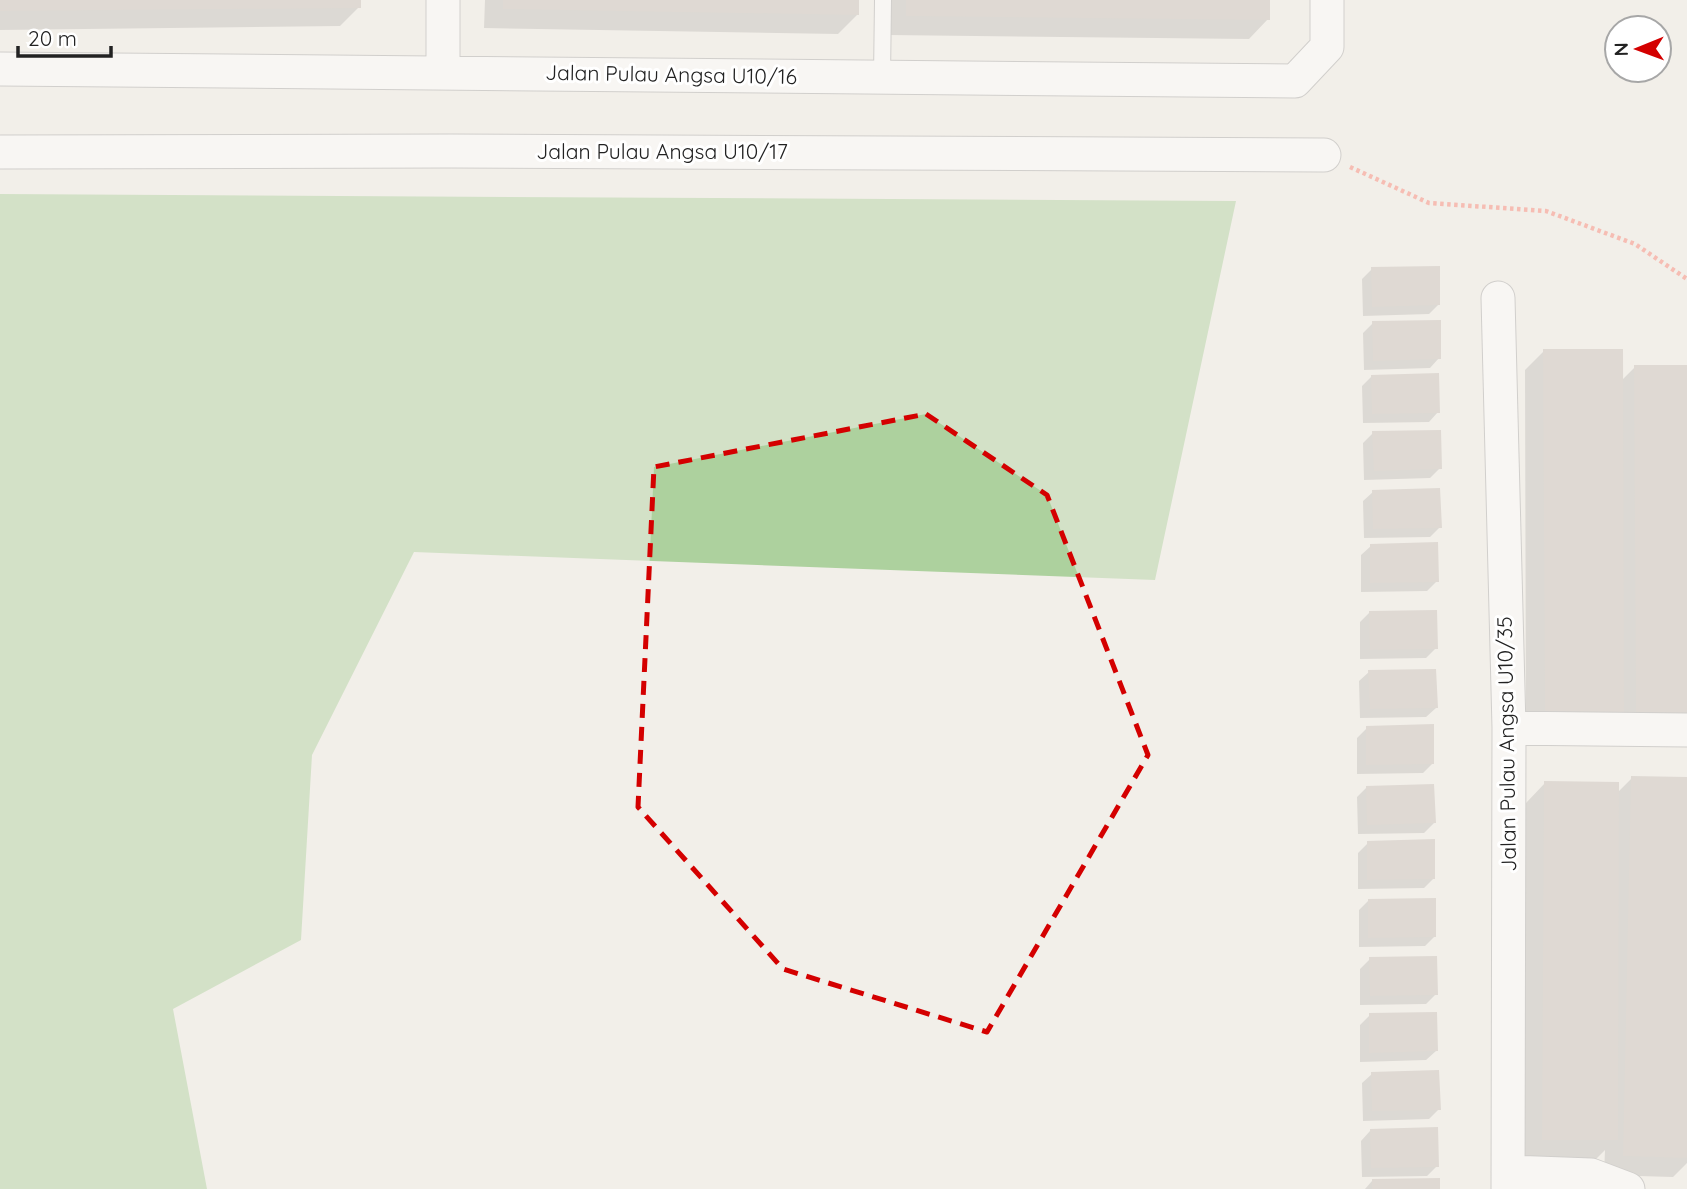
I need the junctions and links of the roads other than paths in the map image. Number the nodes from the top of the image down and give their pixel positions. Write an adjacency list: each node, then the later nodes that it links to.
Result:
1 (443, 0): 5 (street)
2 (883, 0): 6 (lane)
3 (1327, 0): 6 (street, Jalan Pulau Angsa U10/16)
4 (0, 69): 5 (street, Jalan Pulau Angsa U10/16)
5 (443, 73): 6 (street, Jalan Pulau Angsa U10/16)
6 (882, 77)
7 (0, 152): 8 (street, Jalan Pulau Angsa U10/17)
8 (1324, 155)
9 (1498, 298): 10 (street, Jalan Pulau Angsa U10/35)
10 (1509, 728): 11 (street); 12 (street, Jalan Pulau Angsa U10/35)
11 (1687, 730)
12 (1508, 1181): 13 (street)
13 (1628, 1189)

